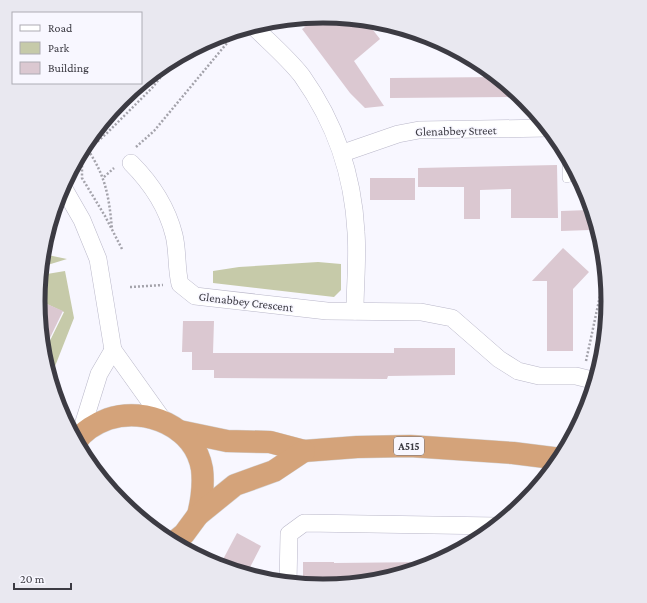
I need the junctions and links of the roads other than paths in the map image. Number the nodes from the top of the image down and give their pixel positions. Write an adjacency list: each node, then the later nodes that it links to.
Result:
1 (257, 31): 3 (street)
2 (541, 128): 3 (street, Glenabbey Street)
3 (343, 153): 8 (street)
4 (131, 158): 8 (street, Glenabbey Crescent)
5 (568, 167): 6 (lane)
6 (568, 178)
7 (67, 193): 9 (street)
8 (355, 312): 10 (street, Glenabbey Crescent)
9 (113, 350): 11 (street); 12 (street)
10 (590, 379)
11 (171, 426): 13 (highway, A515); 14 (highway, A515); 16 (highway, A515)
12 (79, 435)
13 (80, 437)
14 (304, 451): 15 (highway, A515); 16 (highway, A515)
15 (553, 458)
16 (198, 515): 18 (highway, A515)
17 (488, 526): 19 (street)
18 (179, 539)
19 (288, 578)

